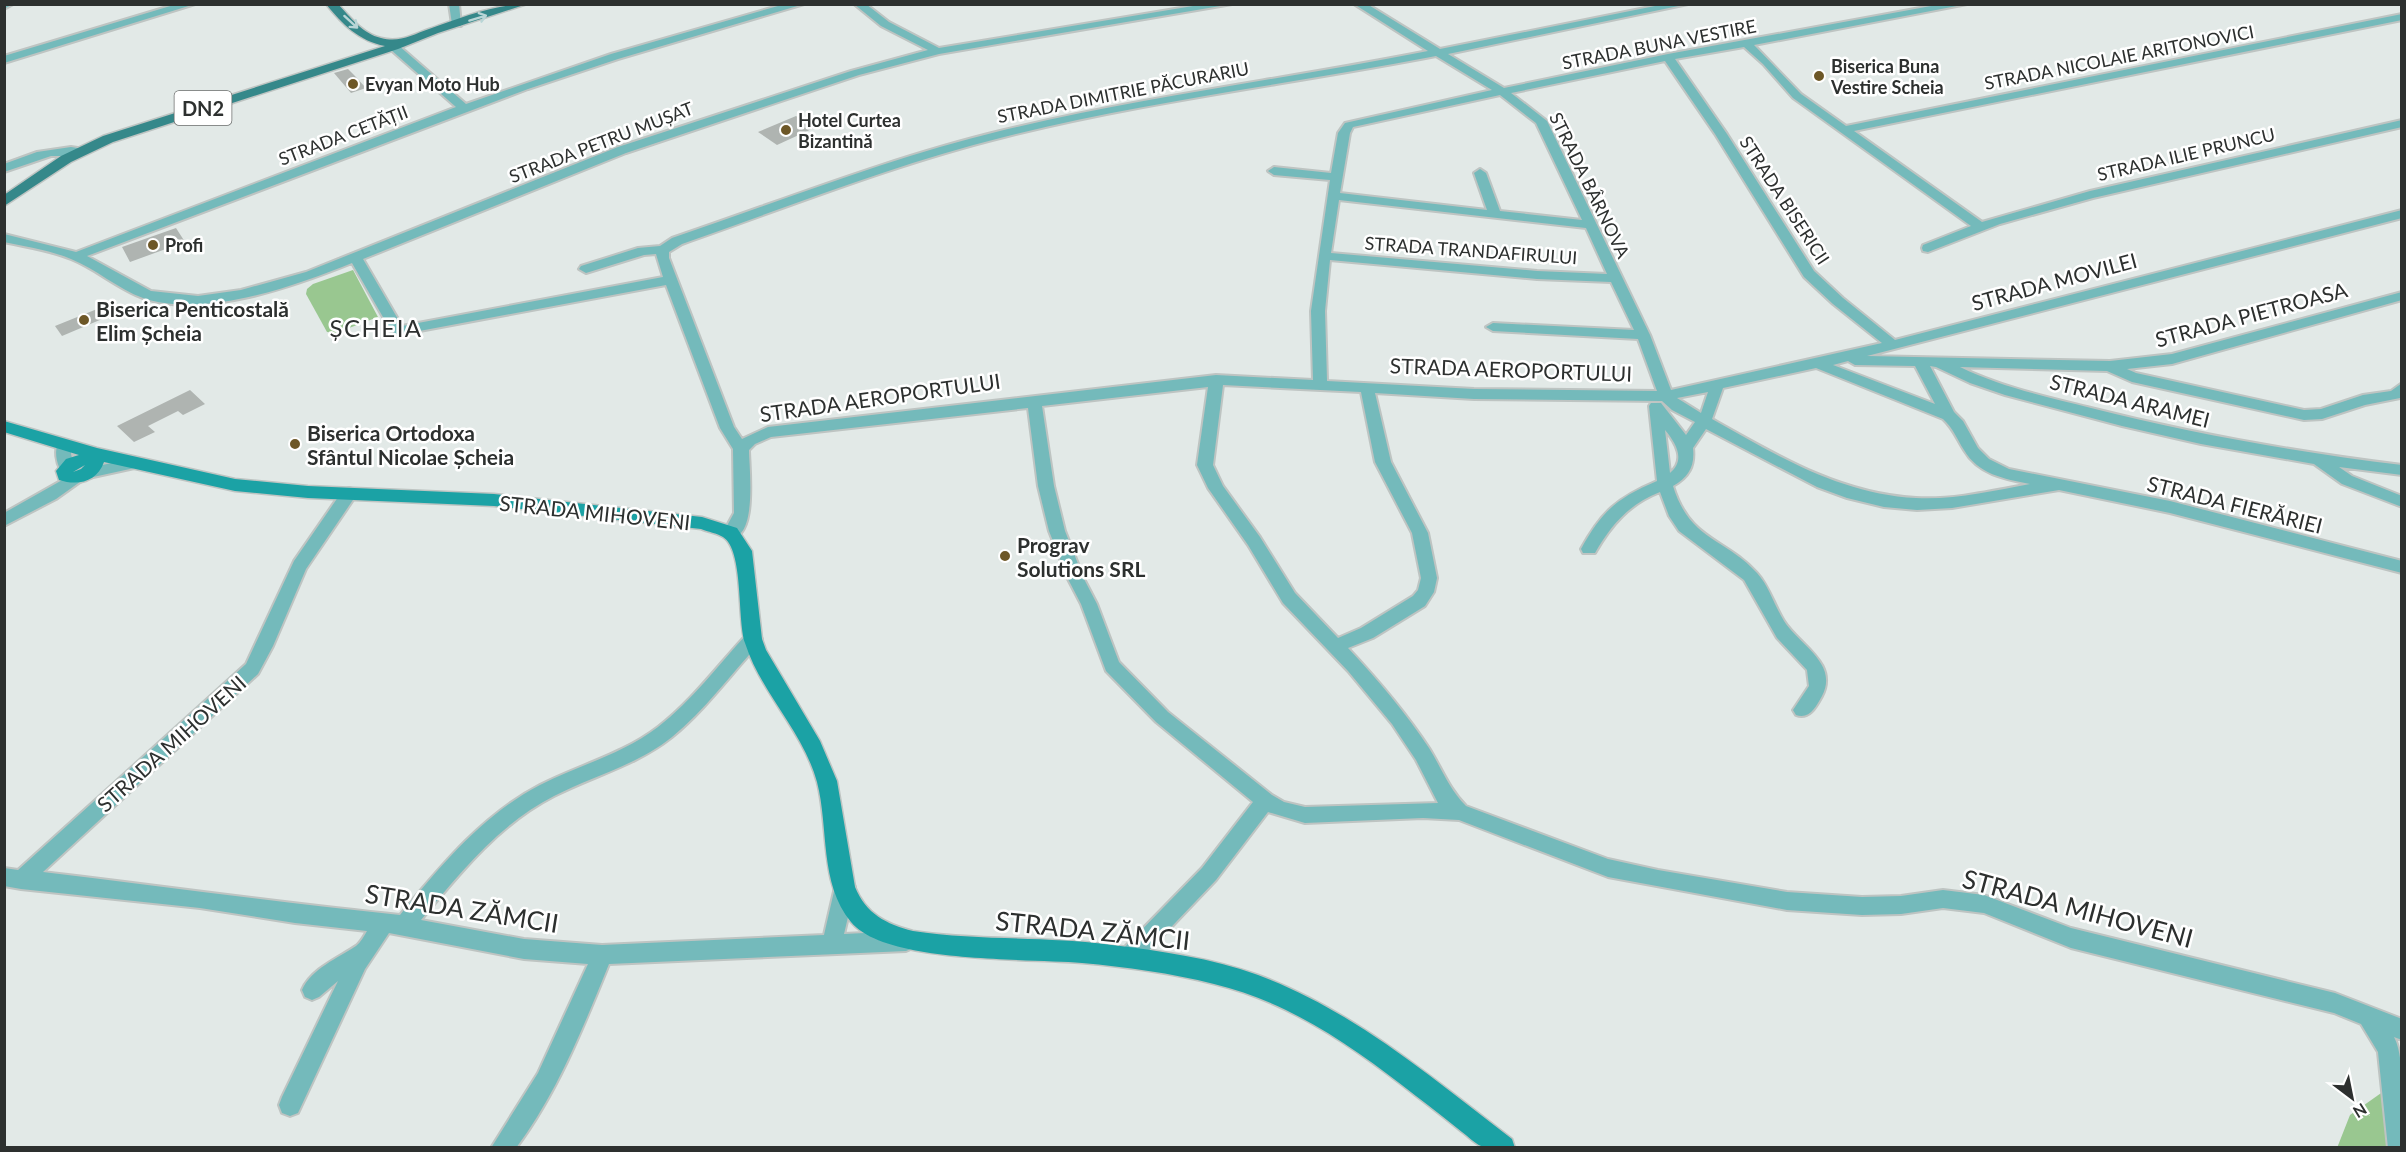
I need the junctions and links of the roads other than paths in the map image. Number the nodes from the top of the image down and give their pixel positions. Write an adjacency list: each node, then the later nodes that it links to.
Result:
1 (190, 4): 20 (street)
2 (331, 4): 14 (main road, one-way to 14)
3 (454, 4): 12 (street)
4 (522, 4): 12 (main road, one-way to 4)
5 (799, 4): 23 (street, STRADA CETĂȚII)
6 (859, 4): 17 (street)
7 (1227, 4): 17 (street, STRADA PETRU MUȘAT)
8 (1359, 4): 18 (street, STRADA BÂRNOVA)
9 (1683, 4): 18 (street, STRADA DIMITRIE PĂCURARIU)
10 (1962, 4): 15 (street, STRADA BUNA VESTIRE)
11 (2402, 17): 25 (street, STRADA NICOLAIE ARITONOVICI)
12 (457, 24): 13 (main road)
13 (434, 31): 14 (main road); 16 (main road)
14 (370, 40): 21 (main road, DN2)
15 (1746, 43): 19 (street, STRADA BUNA VESTIRE); 25 (street)
16 (394, 47): 21 (main road); 23 (street)
17 (938, 51): 42 (street, STRADA PETRU MUȘAT)
18 (1437, 52): 22 (street, STRADA BÂRNOVA); 39 (street, STRADA DIMITRIE PĂCURARIU)
19 (1668, 57): 22 (street, STRADA BUNA VESTIRE); 49 (street, STRADA BISERICII)
20 (4, 60)
21 (327, 67): 26 (main road, DN2)
22 (1503, 92): 30 (street, STRADA BUNA VESTIRE); 35 (street, STRADA BÂRNOVA)
23 (465, 109): 40 (street, STRADA CETĂȚII)
24 (2402, 123): 36 (street, STRADA ILIE PRUNCU)
25 (1844, 130): 36 (street)
26 (80, 152): 27 (street); 32 (main road, DN2)
27 (4, 168)
28 (1274, 171): 30 (street)
29 (1480, 173): 34 (street)
30 (1336, 177): 31 (street, STRADA BUNA VESTIRE)
31 (1333, 196): 34 (street); 41 (street, STRADA BUNA VESTIRE)
32 (4, 202)
33 (2402, 214): 49 (street, STRADA MOVILEI)
34 (1496, 216): 35 (street)
35 (1591, 225): 44 (street, STRADA BÂRNOVA)
36 (1980, 227): 38 (street, STRADA ILIE PRUNCU)
37 (4, 238): 40 (street, STRADA PETRU MUȘAT)
38 (1928, 248)
39 (663, 250): 43 (street, STRADA DIMITRIE PĂCURARIU); 45 (street, STRADA AEROPORTULUI)
40 (76, 256): 42 (street, STRADA PETRU MUȘAT)
41 (1324, 256): 44 (street, STRADA TRANDAFIRULUI); 56 (street, STRADA BUNA VESTIRE)
42 (356, 258): 45 (street)
43 (586, 269)
44 (1616, 278): 48 (street, STRADA BÂRNOVA)
45 (670, 280): 67 (street, STRADA AEROPORTULUI)
46 (2402, 296): 54 (street, STRADA PIETROASA)
47 (1493, 327): 48 (street)
48 (1643, 335): 61 (street, STRADA BÂRNOVA)
49 (1892, 344): 50 (street, STRADA MOVILEI)
50 (1833, 360): 51 (street, STRADA PIETROASA); 53 (street, STRADA MOVILEI)
51 (1920, 361): 52 (street, STRADA PIETROASA); 62 (street)
52 (1937, 361): 54 (street, STRADA PIETROASA); 68 (street, STRADA ARAMEI)
53 (1816, 363): 57 (street, STRADA MOVILEI); 62 (street)
54 (2110, 366): 59 (street, STRADA PIETROASA)
55 (1216, 380): 56 (street, STRADA AEROPORTULUI); 60 (street, STRADA AEROPORTULUI); 81 (street)
56 (1320, 385): 58 (street, STRADA AEROPORTULUI)
57 (1717, 385): 61 (street, STRADA AEROPORTULUI); 63 (street)
58 (1367, 388): 61 (street, STRADA AEROPORTULUI); 81 (street, STRADA AEROPORTULUI)
59 (2402, 388)
60 (1034, 400): 67 (street, STRADA AEROPORTULUI); 83 (street)
61 (1659, 401): 63 (street); 66 (street); 72 (street)
62 (1948, 415): 73 (street)
63 (1705, 421): 66 (street); 73 (street)
64 (4, 426): 65 (main road, STRADA MIHOVENI)
65 (64, 445): 70 (main road, STRADA MIHOVENI); 70 (street)
66 (1685, 448): 72 (street)
67 (741, 449): 77 (street)
68 (2318, 461): 71 (street, STRADA ARAMEI); 75 (street, STRADA ARAMEI)
69 (134, 463): 70 (main road, STRADA MIHOVENI); 70 (street); 74 (main road, STRADA MIHOVENI)
70 (81, 466): 76 (street)
71 (2402, 470)
72 (1666, 483): 78 (street); 82 (street)
73 (2058, 485): 79 (street, STRADA FIERĂRIEI)
74 (349, 494): 77 (main road, STRADA MIHOVENI); 85 (street, STRADA MIHOVENI)
75 (2402, 502)
76 (7, 519)
77 (731, 532): 80 (main road, STRADA ZĂMCII)
78 (1589, 549)
79 (2402, 567)
80 (753, 639): 86 (main road, STRADA ZĂMCII); 87 (street)
81 (1335, 646): 84 (street)
82 (1802, 710)
83 (1265, 801): 84 (street); 92 (street)
84 (1459, 812): 94 (street, STRADA MIHOVENI)
85 (13, 878): 87 (street, STRADA ZĂMCII)
86 (844, 887): 88 (main road, STRADA ZĂMCII); 89 (street)
87 (394, 924): 90 (street); 91 (street, STRADA ZĂMCII)
88 (914, 941): 89 (street, STRADA ZĂMCII); 92 (main road, STRADA ZĂMCII)
89 (832, 944): 91 (street, STRADA ZĂMCII)
90 (364, 952): 93 (street); 96 (street)
91 (602, 955): 97 (street)
92 (1129, 957): 98 (main road, STRADA ZĂMCII)
93 (312, 990)
94 (2369, 1017): 95 (street, STRADA MIHOVENI); 99 (street)
95 (2402, 1030)
96 (290, 1105)
97 (502, 1148)
98 (1503, 1148)
99 (2399, 1148)

